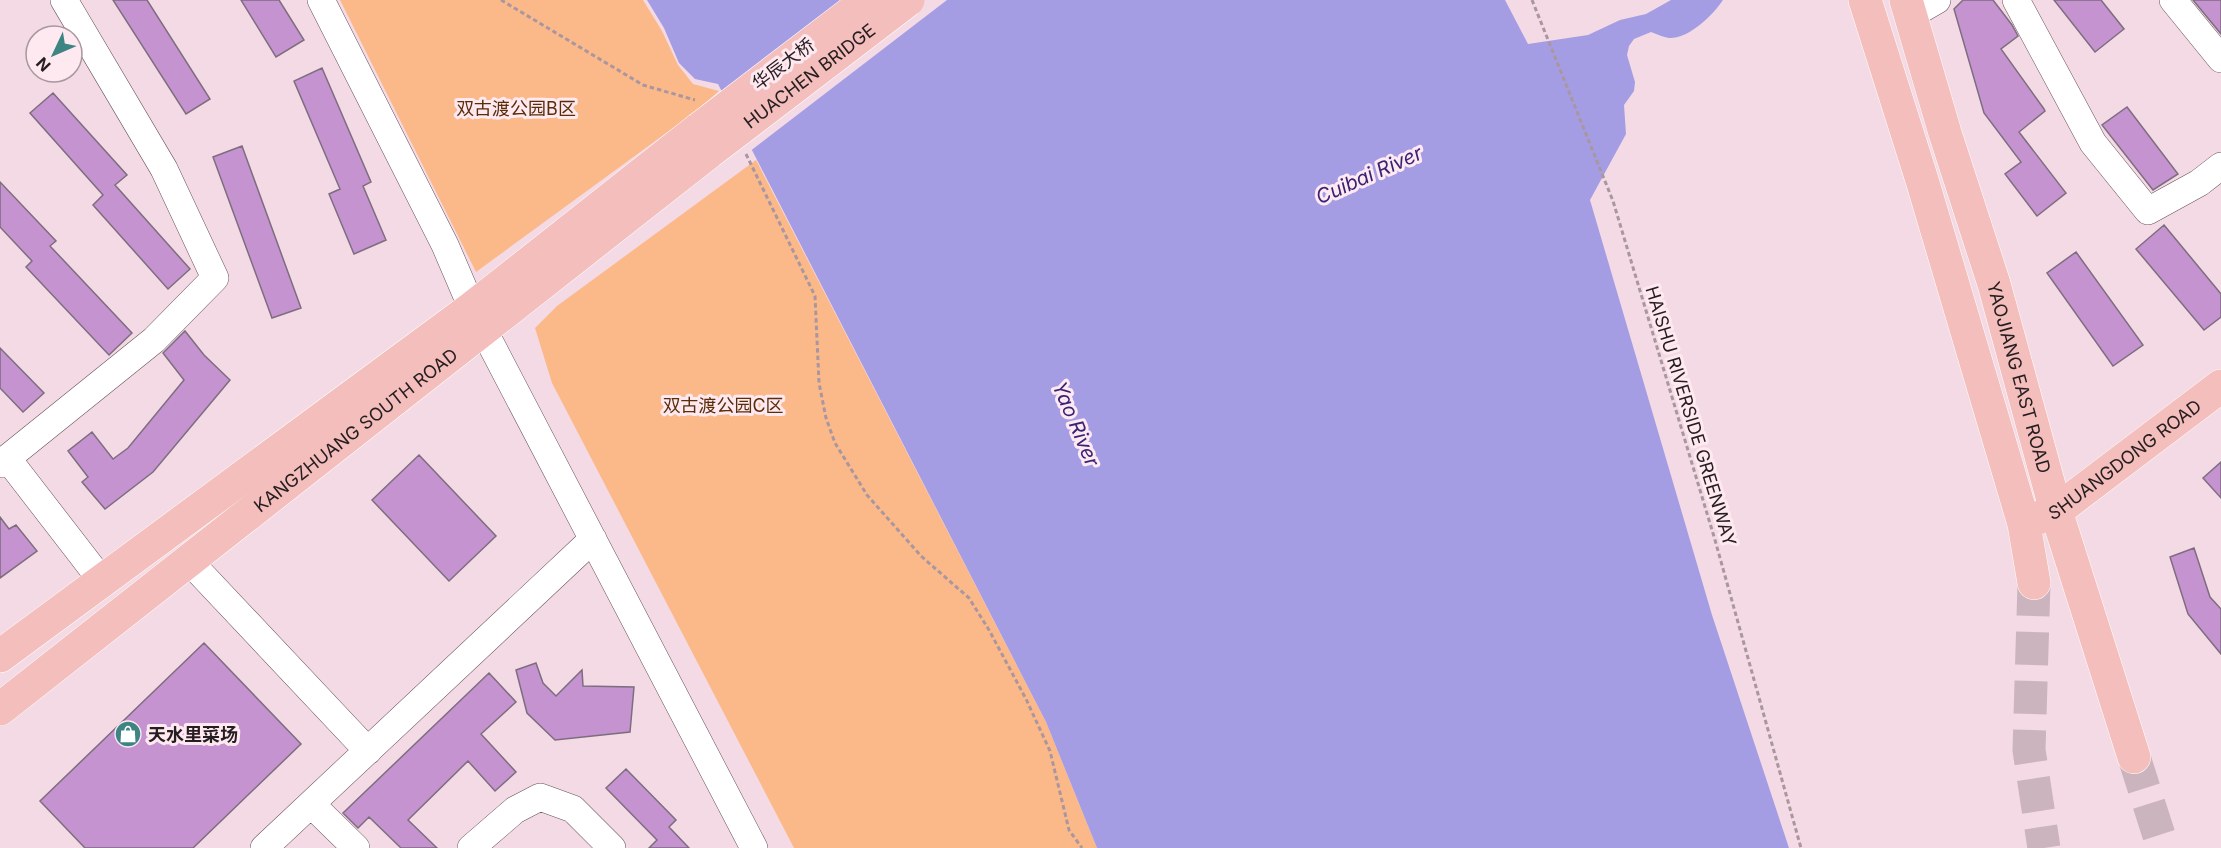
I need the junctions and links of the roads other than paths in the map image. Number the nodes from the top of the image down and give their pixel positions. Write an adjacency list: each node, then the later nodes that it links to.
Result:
1 (64, 0): 15 (street)
2 (321, 0): 12 (street)
3 (868, 0): 10 (main road, 华辰大桥, bridge)
4 (909, 0): 10 (main road, HUACHEN BRIDGE, bridge)
5 (1865, 0): 17 (main road, YAOJIANG EAST ROAD)
6 (2016, 0): 11 (street)
7 (2174, 0): 9 (street)
8 (1918, 5): 16 (main road, YAOJIANG EAST ROAD)
9 (2221, 60)
10 (703, 128): 12 (main road, KANGZHUANG SOUTH ROAD)
11 (2221, 166)
12 (478, 318): 18 (street); 19 (main road, KANGZHUANG SOUTH ROAD); 20 (main road, KANGZHUANG SOUTH ROAD)
13 (2221, 386): 16 (main road, SHUANGDONG ROAD)
14 (2221, 407): 16 (main road, SHUANGDONG ROAD)
15 (4, 461): 20 (street)
16 (2060, 520): 17 (main road, SHUANGDONG ROAD); 25 (main road, YAOJIANG EAST ROAD)
17 (2025, 532): 21 (main road, YAOJIANG EAST ROAD)
18 (593, 539): 24 (street); 31 (street)
19 (189, 561): 23 (main road, KANGZHUANG SOUTH ROAD); 24 (street)
20 (102, 581): 22 (main road, KANGZHUANG SOUTH ROAD)
21 (2034, 583)
22 (0, 656)
23 (0, 709)
24 (368, 751): 26 (street)
25 (2134, 757)
26 (311, 804): 27 (street); 28 (street)
27 (264, 848)
28 (356, 848)
29 (471, 848): 30 (street)
30 (612, 848)
31 (754, 848)

